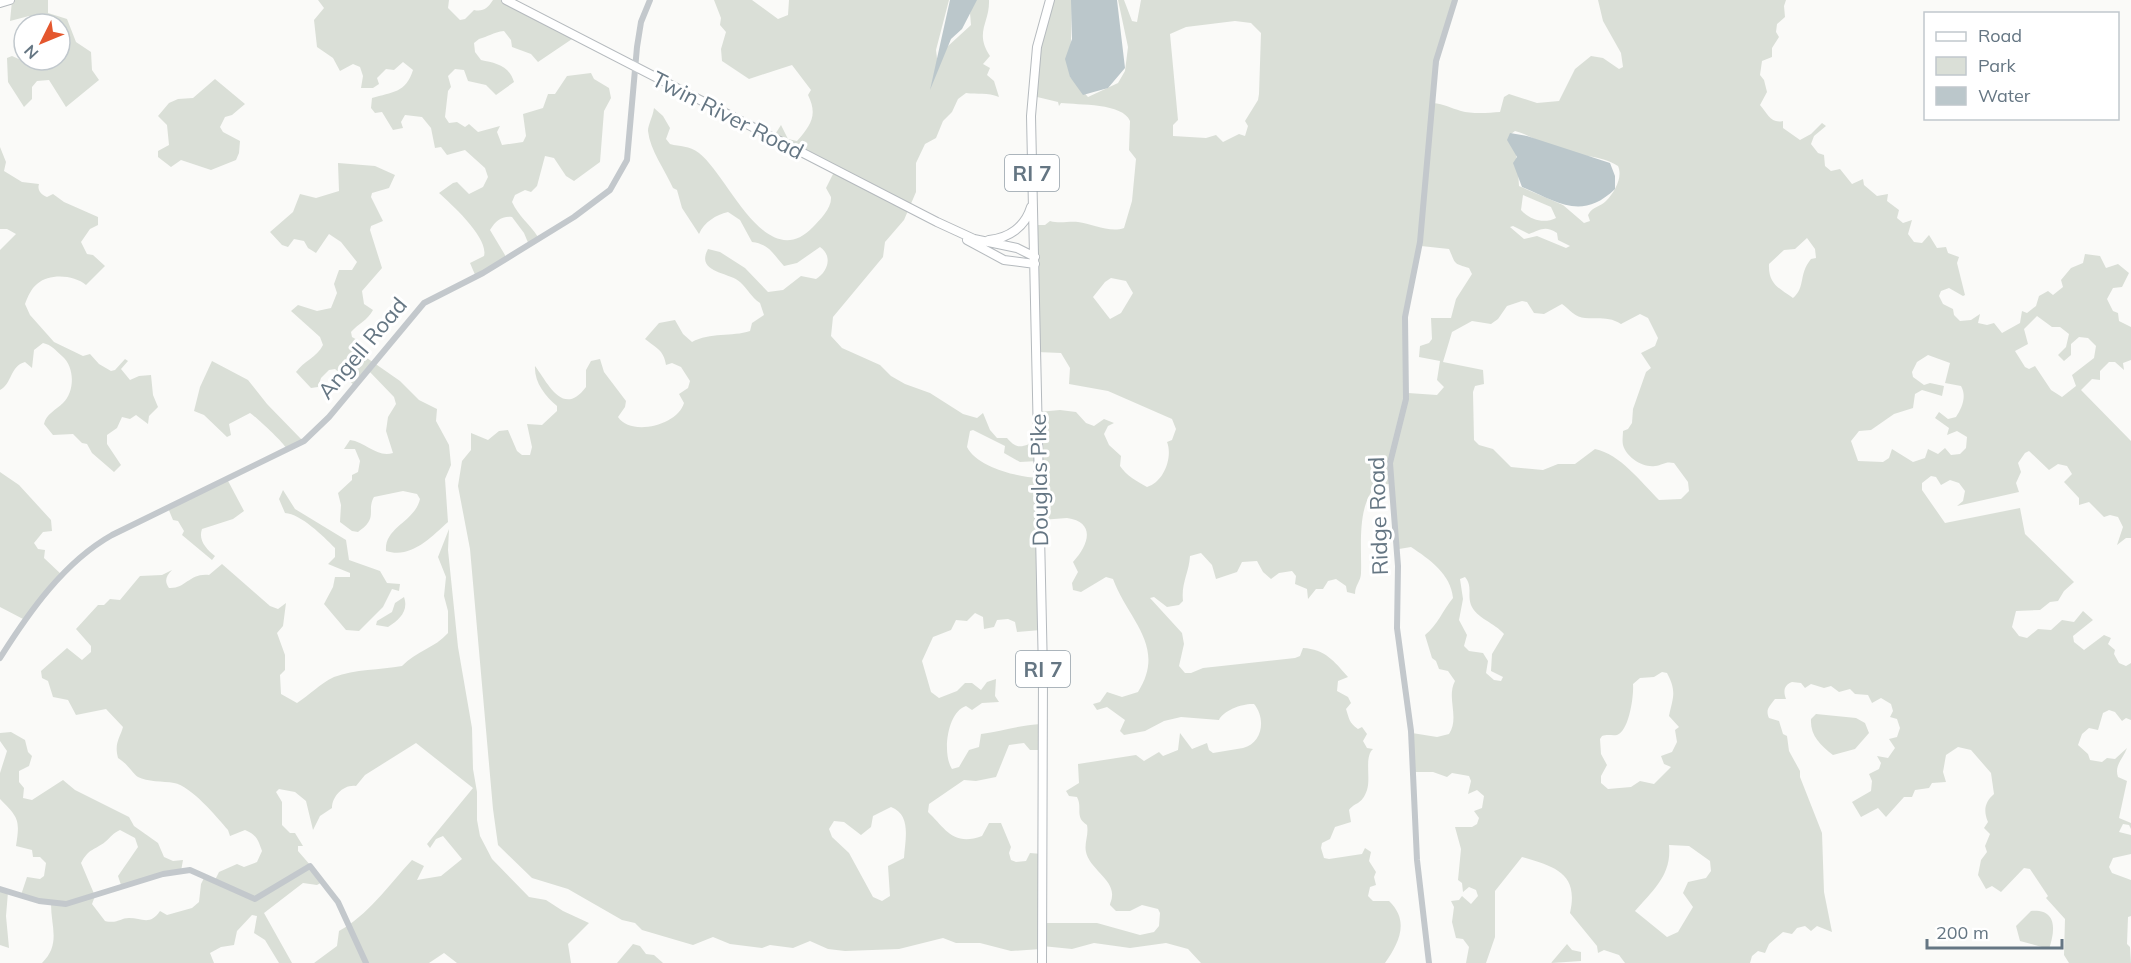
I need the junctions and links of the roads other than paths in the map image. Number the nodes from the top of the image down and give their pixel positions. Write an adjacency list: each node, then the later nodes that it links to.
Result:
1 (10, 0): 6 (main road)
2 (506, 0): 7 (main road, Twin River Road)
3 (650, 0): 7 (street, Angell Road)
4 (1050, 0): 8 (main road, Douglas Pike / RI 7)
5 (1455, 0): 16 (street, Ridge Road)
6 (0, 3)
7 (636, 69): 9 (main road, Twin River Road); 12 (street, Angell Road)
8 (1033, 194): 10 (main road); 11 (main road, Douglas Pike / RI 7)
9 (951, 229): 10 (main road, Twin River Road); 11 (main road, Twin River Road)
10 (978, 240): 11 (main road, Twin River Road)
11 (1035, 261): 15 (main road, Douglas Pike / RI 7)
12 (0, 658)
13 (0, 889): 14 (street)
14 (366, 963)
15 (1042, 963)
16 (1429, 963)

